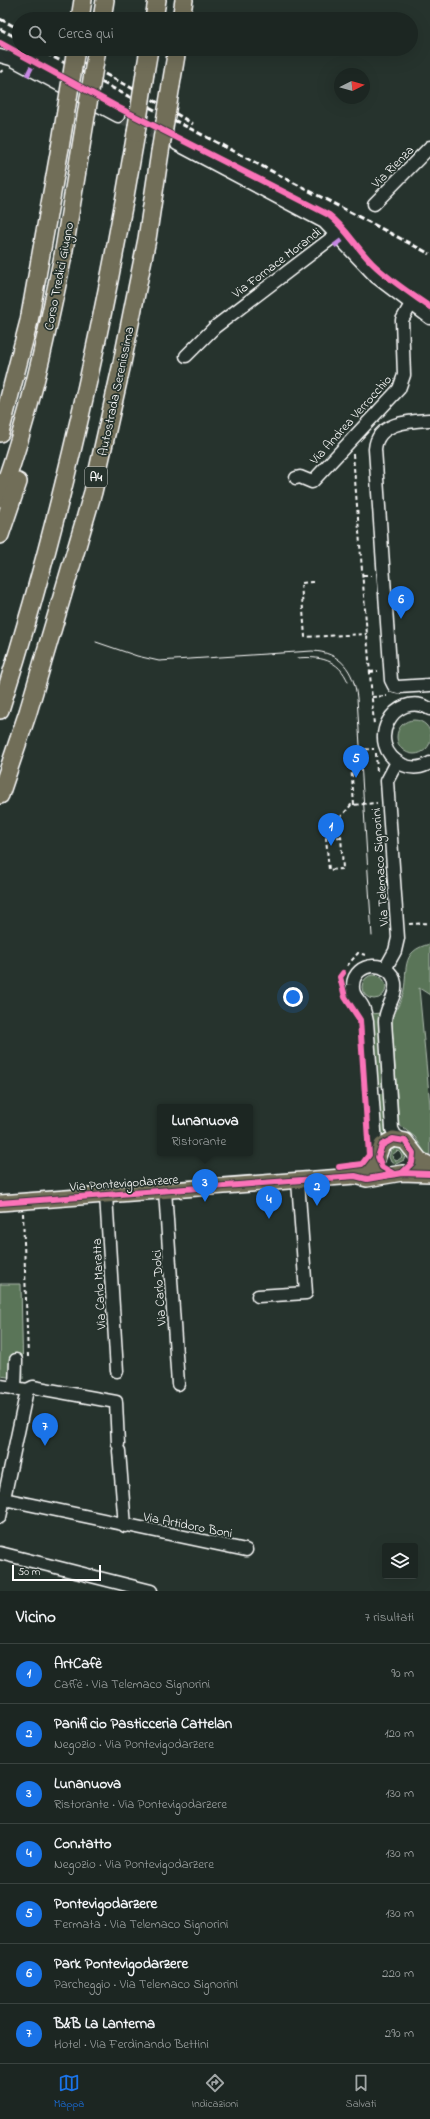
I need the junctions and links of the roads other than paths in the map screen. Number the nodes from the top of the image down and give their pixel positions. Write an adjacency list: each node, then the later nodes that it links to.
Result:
1 (84, 0): 5 (highway)
2 (105, 0): 6 (highway)
3 (157, 0): 7 (highway)
4 (184, 0): 8 (highway)
5 (81, 12)
6 (103, 12)
7 (155, 12)
8 (182, 12)
9 (0, 56): 14 (street)
10 (75, 56): 24 (highway, Corso Tredici Giugno, bridge)
11 (96, 56): 22 (highway, Corso Tredici Giugno, bridge)
12 (148, 56): 30 (highway, Autostrada Serenissima / A4, bridge)
13 (175, 56): 33 (highway, Autostrada Serenissima / A4, bridge)
14 (118, 116)
15 (177, 144): 18 (street, Via Fornace Morandi)
16 (430, 147): 17 (street, Via Rienza)
17 (374, 204)
18 (337, 234): 19 (street); 21 (street, Via Fornace Morandi)
19 (411, 304): 20 (street); 25 (street, Via Andrea Verrocchio)
20 (430, 318)
21 (186, 356)
22 (35, 388): 26 (highway, Corso Tredici Giugno); 27 (highway)
23 (430, 420): 28 (street)
24 (0, 432)
25 (296, 478)
26 (0, 498)
27 (0, 534)
28 (430, 685)
29 (429, 708): 31 (street)
30 (0, 710)
31 (397, 762): 32 (street); 34 (street, Via Telemaco Signorini)
32 (430, 763)
33 (0, 795)
34 (385, 969): 35 (street); 36 (street)
35 (391, 1000): 36 (street); 37 (street)
36 (361, 1004): 39 (street)
37 (402, 1140): 38 (main road); 39 (main road, Via Pontevigodarzere)
38 (413, 1153): 40 (main road); 41 (main road)
39 (378, 1155): 41 (main road); 43 (main road, Via Pontevigodarzere)
40 (430, 1165)
41 (398, 1173): 42 (main road, Via Pontevigodarzere); 43 (main road, Via Pontevigodarzere)
42 (430, 1174)
43 (355, 1176): 44 (main road, Via Pontevigodarzere)
44 (298, 1180): 45 (main road, Via Pontevigodarzere); 50 (street)
45 (165, 1190): 46 (main road, Via Pontevigodarzere); 53 (street, Via Carlo Dolci)
46 (106, 1195): 48 (main road, Via Pontevigodarzere); 52 (street, Via Carlo Maratta)
47 (0, 1198): 48 (main road, Via Pontevigodarzere)
48 (23, 1200): 49 (main road, Via Pontevigodarzere)
49 (0, 1203)
50 (258, 1296)
51 (16, 1360): 55 (street)
52 (117, 1371)
53 (178, 1384)
54 (0, 1386): 55 (street)
55 (21, 1389): 56 (street); 59 (street, Via Artidoro Boni)
56 (5, 1473): 57 (street)
57 (4, 1499): 58 (street); 59 (street, Via Artidoro Boni)
58 (0, 1518)
59 (125, 1526): 60 (street, Via Artidoro Boni)
60 (246, 1550)
61 (0, 1554): 62 (street)
62 (151, 1591)

